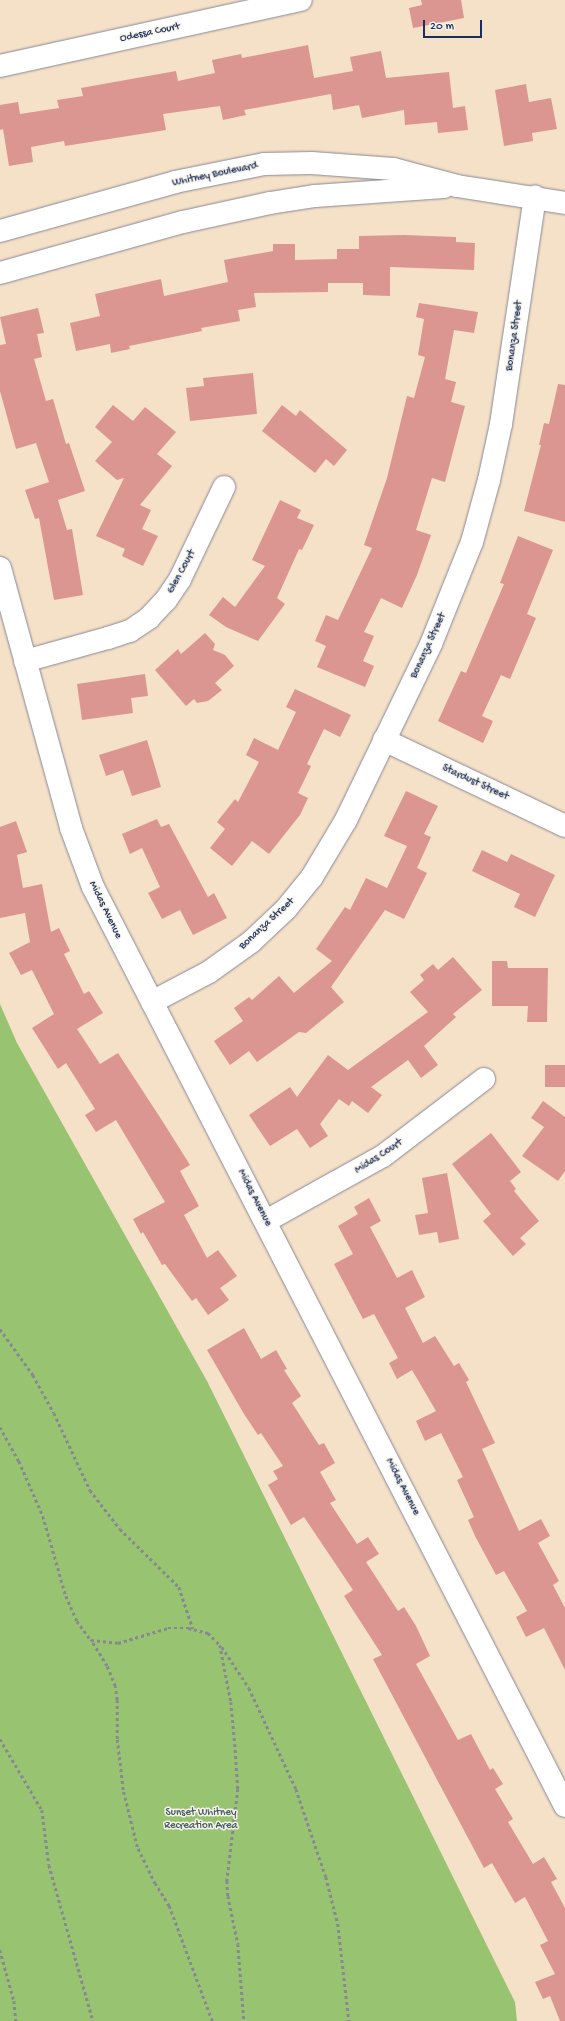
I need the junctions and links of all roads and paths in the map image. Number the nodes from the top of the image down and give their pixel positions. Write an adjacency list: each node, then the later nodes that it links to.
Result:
1 (301, 0): 2 (street, Odessa Court)
2 (0, 66)
3 (457, 186): 4 (street, Whitney Boulevard); 6 (street, Whitney Boulevard); 7 (street, Whitney Boulevard)
4 (535, 197): 5 (street, Whitney Boulevard); 11 (street, Bonanza Street)
5 (565, 203)
6 (0, 231)
7 (0, 272)
8 (224, 487): 10 (street, Glen Court)
9 (0, 568): 10 (street, Midas Avenue)
10 (25, 661): 13 (street, Midas Avenue)
11 (384, 740): 12 (street, Stardust Street); 13 (street, Bonanza Street)
12 (565, 826)
13 (152, 1002): 15 (street, Midas Avenue)
14 (484, 1079): 15 (street, Midas Court)
15 (266, 1221): 22 (street, Midas Avenue)
16 (0, 1329): 18 (path)
17 (0, 1427): 19 (path)
18 (193, 1629): 19 (path); 20 (path)
19 (91, 1640): 26 (path)
20 (220, 1645): 27 (path); 28 (path)
21 (0, 1739): 25 (path)
22 (565, 1806)
23 (0, 1950): 24 (path)
24 (16, 2021)
25 (93, 2021)
26 (212, 2021)
27 (244, 2021)
28 (349, 2021)

